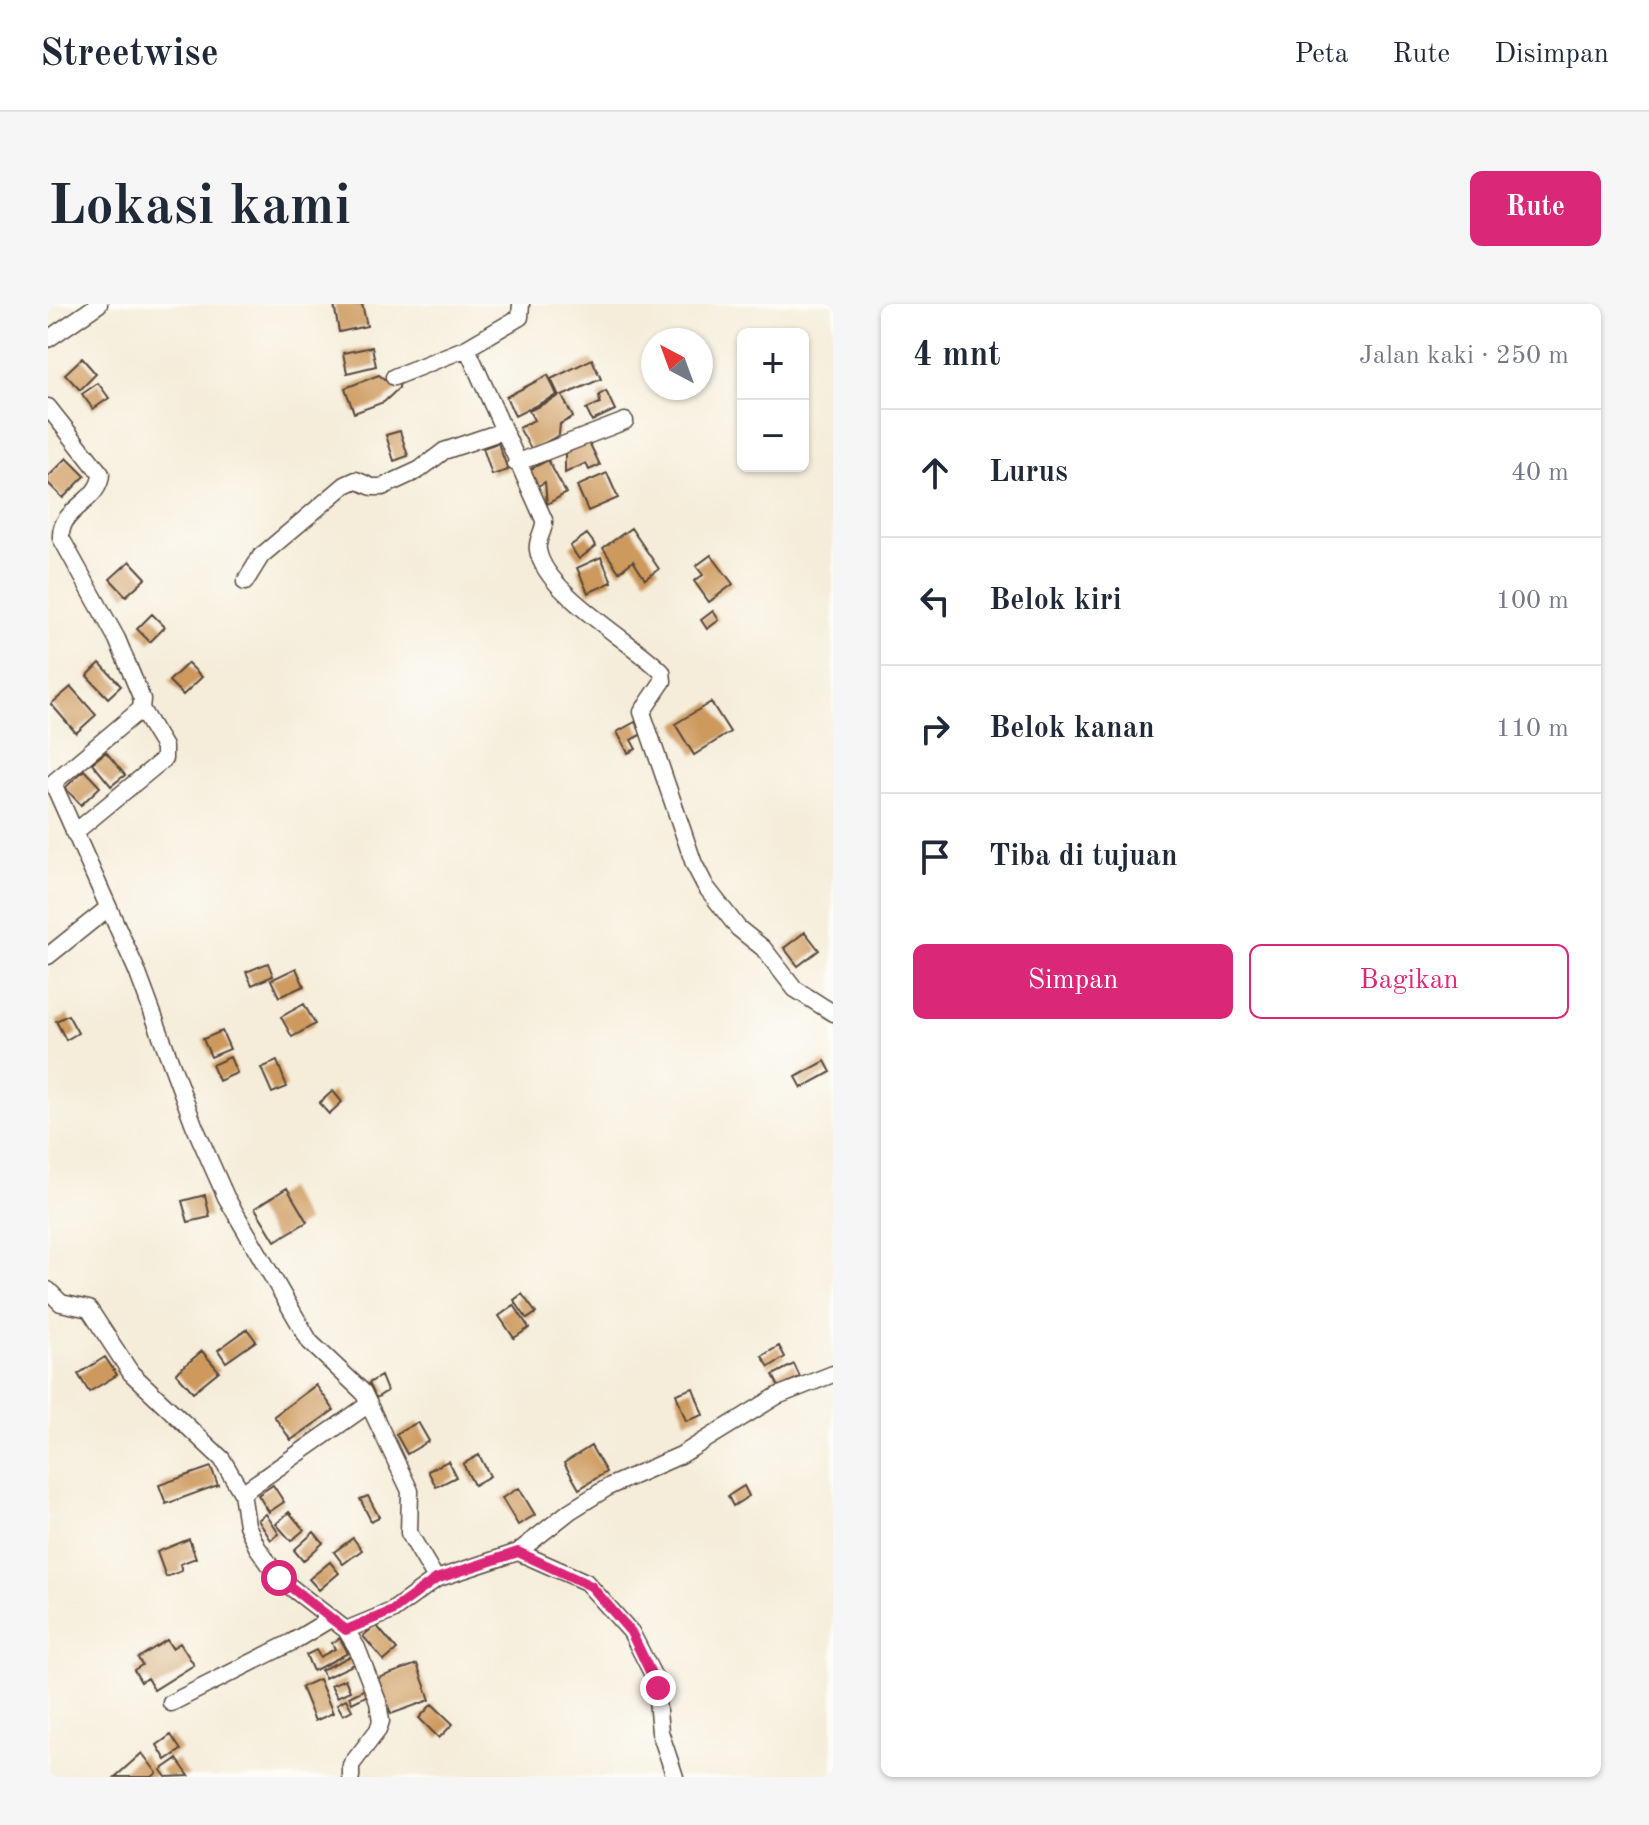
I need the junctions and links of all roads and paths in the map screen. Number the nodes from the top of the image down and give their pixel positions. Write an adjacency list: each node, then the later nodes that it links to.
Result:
1 (99, 304): 3 (street)
2 (521, 304): 4 (street)
3 (48, 339)
4 (467, 348): 5 (street); 8 (street)
5 (394, 377)
6 (48, 407): 11 (street)
7 (625, 421): 9 (street)
8 (503, 431): 9 (street); 10 (street)
9 (516, 463): 16 (street)
10 (245, 582)
11 (141, 709): 12 (street); 13 (street)
12 (51, 784): 13 (street)
13 (74, 833): 14 (street)
14 (108, 908): 15 (street); 19 (street)
15 (48, 956)
16 (833, 1013)
17 (48, 1290): 20 (street)
18 (833, 1374): 21 (street)
19 (369, 1404): 20 (street); 22 (street)
20 (242, 1493): 23 (street)
21 (518, 1552): 22 (street); 27 (street)
22 (436, 1579): 24 (street)
23 (332, 1618): 24 (street); 25 (street)
24 (346, 1630): 26 (street)
25 (171, 1703)
26 (351, 1777)
27 (675, 1777)

